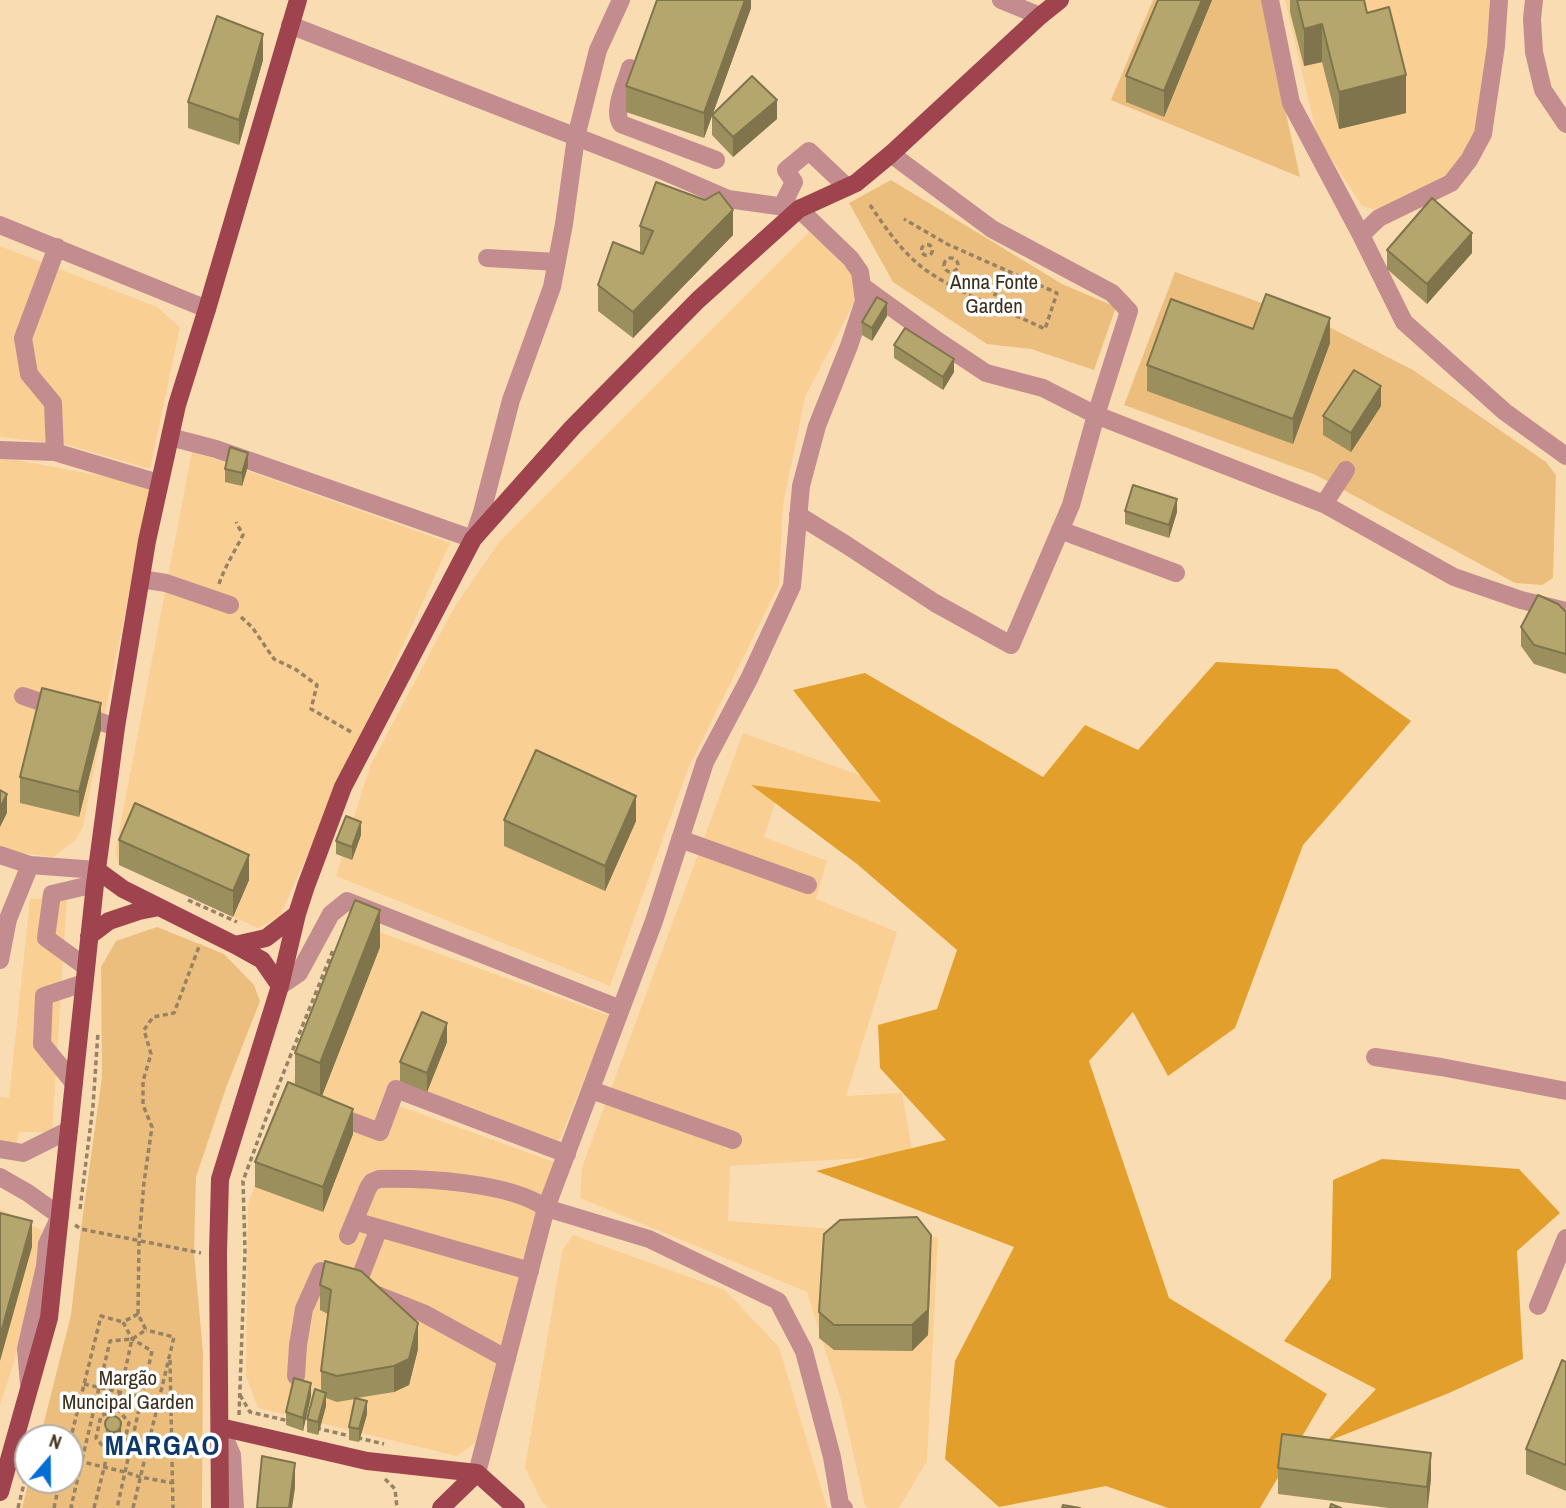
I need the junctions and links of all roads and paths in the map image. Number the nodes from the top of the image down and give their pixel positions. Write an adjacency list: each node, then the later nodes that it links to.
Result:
1 (298, 0): 9 (main road)
2 (621, 0): 13 (street)
3 (1001, 0): 8 (street)
4 (1060, 0): 8 (main road)
5 (1270, 0): 24 (street)
6 (1499, 0): 24 (street)
7 (1534, 0): 11 (street)
8 (1040, 16): 15 (main road)
9 (290, 25): 13 (street); 39 (main road)
10 (631, 68): 12 (street)
11 (1566, 124)
12 (631, 128): 14 (street); 16 (street)
13 (576, 137): 16 (street); 32 (street)
14 (658, 138): 17 (street); 18 (street)
15 (891, 154): 19 (main road); 40 (street)
16 (621, 155): 17 (street)
17 (648, 165): 18 (street)
18 (690, 182): 21 (street)
19 (848, 187): 21 (main road); 21 (street)
20 (870, 205): 33 (path)
21 (791, 208): 37 (street); 51 (main road)
22 (904, 219): 25 (path)
23 (0, 225): 27 (street)
24 (1361, 235): 44 (street)
25 (935, 237): 26 (path); 28 (path)
26 (929, 245): 29 (path); 29 (path)
27 (57, 247): 39 (street); 43 (street)
28 (961, 250): 31 (path); 35 (path)
29 (923, 254): 33 (path)
30 (487, 258): 32 (street)
31 (955, 260): 34 (path); 34 (path)
32 (557, 262): 51 (street)
33 (917, 262): 36 (path)
34 (947, 271): 36 (path)
35 (1005, 271): 38 (path); 38 (path)
36 (942, 279): 38 (path)
37 (862, 286): 40 (street); 48 (street)
38 (990, 304)
39 (207, 309): 41 (main road)
40 (1096, 415): 47 (street); 50 (street)
41 (170, 437): 46 (main road); 51 (street)
42 (0, 450): 43 (street)
43 (55, 452): 46 (street)
44 (1566, 456)
45 (1346, 470): 47 (street)
46 (159, 483): 53 (main road)
47 (1324, 504): 55 (street)
48 (798, 515): 50 (street); 59 (street)
49 (236, 522): 54 (path)
50 (1060, 530): 52 (street)
51 (473, 539): 58 (main road)
52 (1176, 573)
53 (141, 579): 54 (street); 57 (main road)
54 (222, 602): 58 (path)
55 (1566, 609)
56 (23, 696): 57 (street)
57 (116, 727): 62 (main road)
58 (366, 741): 65 (main road)
59 (680, 839): 63 (street); 74 (street)
60 (1, 857): 61 (street)
61 (30, 865): 62 (street); 71 (street)
62 (96, 877): 64 (main road); 68 (main road); 72 (street)
63 (808, 886)
64 (159, 907): 67 (main road); 68 (main road)
65 (297, 915): 69 (main road); 73 (main road)
66 (237, 922): 67 (path)
67 (205, 930): 69 (main road); 93 (path)
68 (89, 936): 72 (main road)
69 (235, 945): 73 (main road)
70 (333, 949): 108 (path)
71 (0, 960)
72 (85, 975): 77 (main road); 77 (street)
73 (280, 986): 74 (street); 94 (main road)
74 (621, 1009): 78 (street)
75 (98, 1024): 87 (path)
76 (1375, 1057): 79 (street)
77 (74, 1083): 81 (main road)
78 (590, 1090): 82 (street); 84 (street)
79 (1566, 1091)
80 (345, 1119): 84 (street)
81 (69, 1130): 83 (street); 88 (main road)
82 (733, 1140)
83 (0, 1149)
84 (566, 1153): 86 (street)
85 (0, 1177): 88 (street)
86 (546, 1208): 90 (street); 95 (street); 135 (street)
87 (79, 1211)
88 (60, 1216): 93 (path); 126 (main road)
89 (78, 1224): 91 (path)
90 (379, 1228): 95 (street); 96 (street)
91 (76, 1236)
92 (1566, 1238): 97 (street)
93 (139, 1241): 94 (path); 98 (path)
94 (218, 1253): 114 (main road)
95 (530, 1271): 103 (street)
96 (361, 1275)
97 (1538, 1306)
98 (138, 1314): 99 (path); 100 (path)
99 (123, 1322): 101 (path); 105 (path)
100 (146, 1330): 101 (path); 102 (path)
101 (132, 1339): 106 (path); 107 (path); 109 (path)
102 (170, 1353): 110 (path); 125 (path)
103 (507, 1359): 104 (street); 123 (street)
104 (296, 1376)
105 (84, 1384): 106 (path); 113 (path)
106 (99, 1388): 107 (path); 118 (path)
107 (120, 1393): 109 (path); 111 (path)
108 (239, 1393): 112 (path); 116 (path)
109 (142, 1397): 110 (path); 122 (path)
110 (159, 1401): 124 (path)
111 (117, 1408): 119 (path); 119 (path)
112 (289, 1421)
113 (74, 1424)
114 (219, 1427): 116 (main road); 131 (main road); 132 (street)
115 (314, 1428): 117 (path)
116 (238, 1432): 123 (main road)
117 (389, 1445)
118 (84, 1450)
119 (108, 1452): 121 (path)
120 (84, 1463): 121 (path)
121 (104, 1467): 122 (path); 127 (path)
122 (125, 1472): 124 (path); 128 (path)
123 (477, 1473): 133 (main road); 134 (main road)
124 (140, 1477): 125 (path); 129 (path)
125 (173, 1483): 130 (path)
126 (0, 1492)
127 (94, 1508)
128 (117, 1508)
129 (133, 1508)
130 (173, 1508)
131 (220, 1508)
132 (235, 1508)
133 (441, 1508)
134 (516, 1508)
135 (844, 1508)

